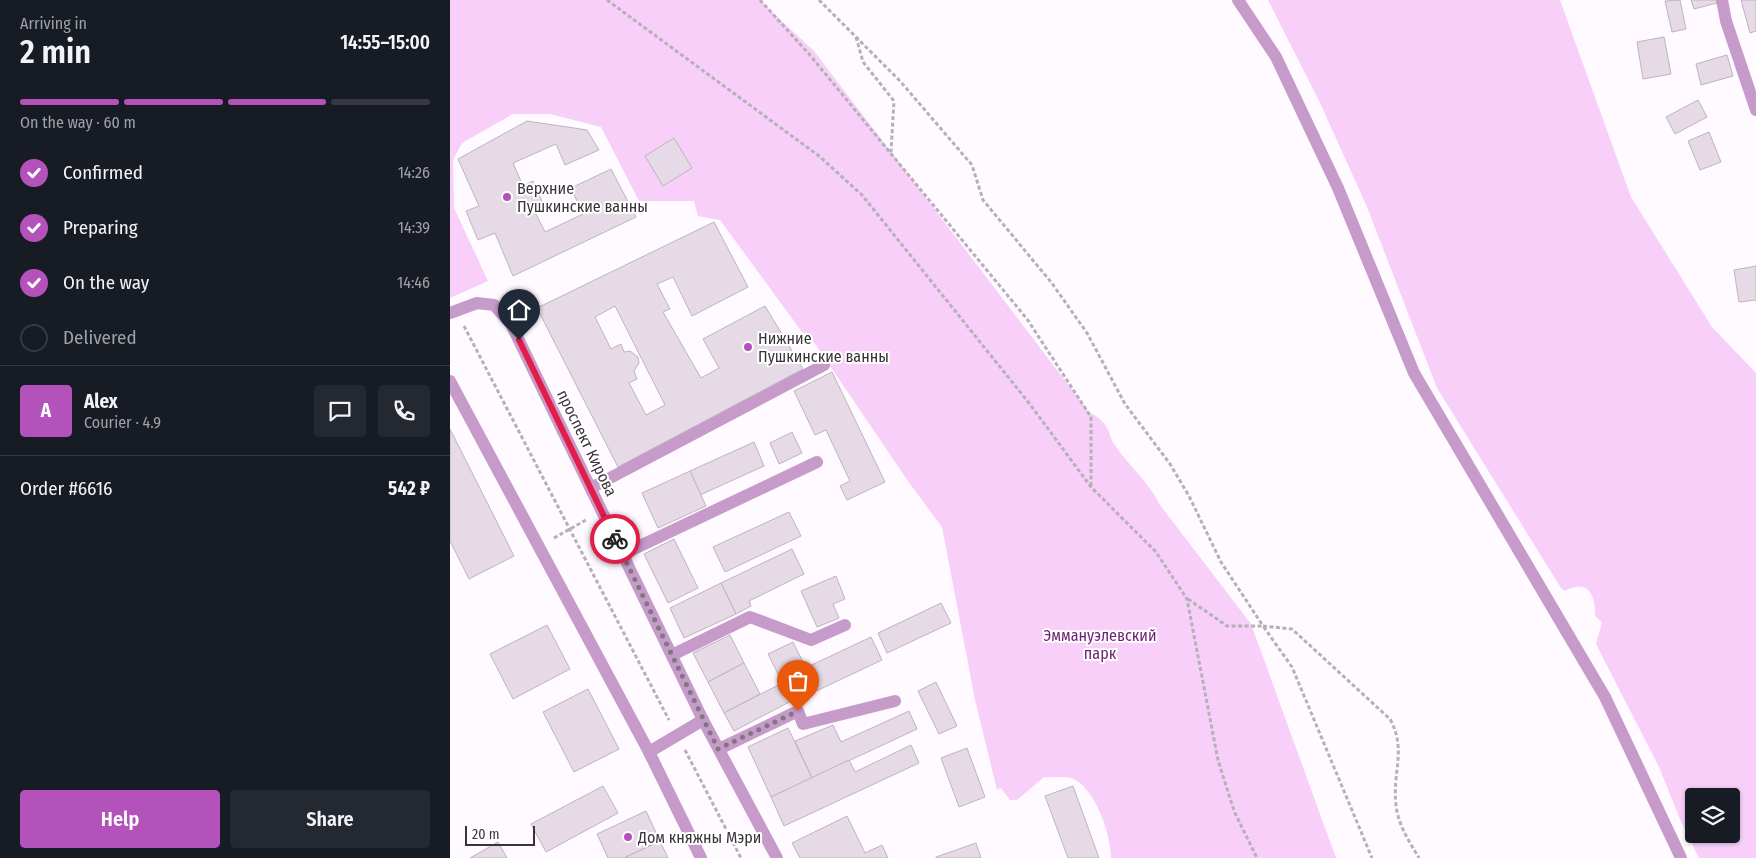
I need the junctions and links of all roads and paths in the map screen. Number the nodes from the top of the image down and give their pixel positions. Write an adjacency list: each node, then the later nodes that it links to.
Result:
1 (607, 0): 13 (path)
2 (760, 0): 8 (path)
3 (819, 0): 6 (path)
4 (1238, 0): 34 (street)
5 (1722, 0): 7 (street)
6 (856, 36): 8 (path); 21 (path)
7 (1756, 110)
8 (891, 152): 13 (path)
9 (453, 312): 14 (street, проспект Кирова); 16 (path)
10 (824, 365): 14 (street)
11 (450, 381): 17 (street)
12 (817, 462): 18 (street)
13 (1091, 487): 19 (path)
14 (591, 488): 15 (street, проспект Кирова)
15 (602, 512): 16 (path); 18 (street, проспект Кирова)
16 (570, 529): 17 (path); 25 (path)
17 (539, 546): 27 (street)
18 (623, 554): 22 (street, проспект Кирова)
19 (1187, 599): 21 (path); 31 (path)
20 (845, 625): 22 (street)
21 (1262, 626): 32 (path); 33 (path)
22 (672, 655): 24 (street, проспект Кирова)
23 (895, 701): 26 (street)
24 (704, 720): 25 (street); 26 (street, проспект Кирова)
25 (678, 736): 27 (street); 29 (path)
26 (718, 749): 30 (street, проспект Кирова)
27 (649, 752): 28 (street)
28 (701, 858)
29 (741, 858)
30 (777, 858)
31 (1257, 858)
32 (1372, 858)
33 (1419, 858)
34 (1681, 858)

